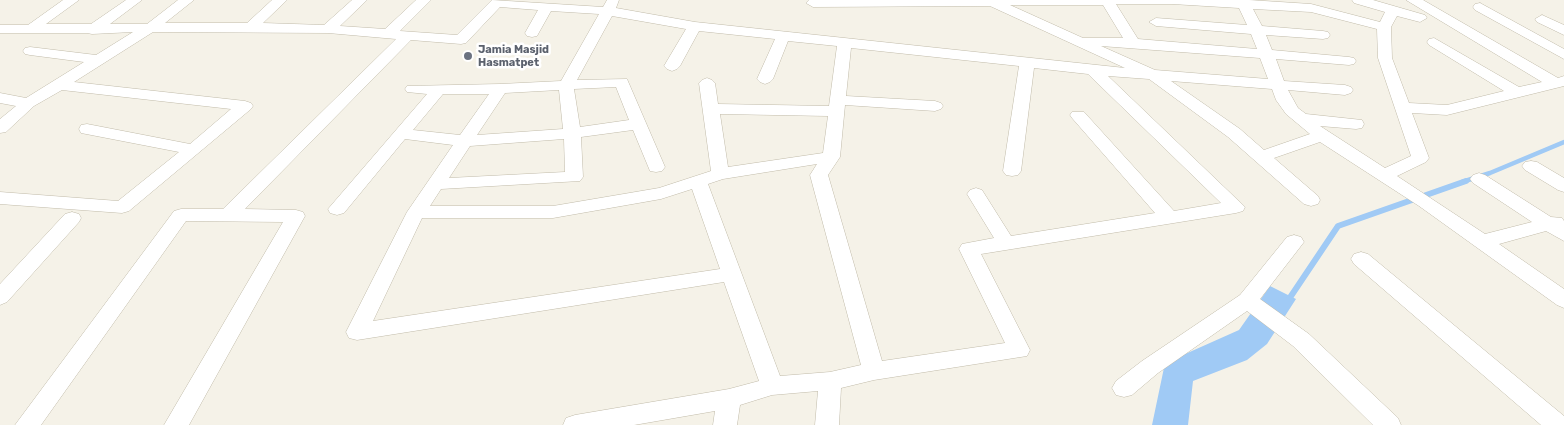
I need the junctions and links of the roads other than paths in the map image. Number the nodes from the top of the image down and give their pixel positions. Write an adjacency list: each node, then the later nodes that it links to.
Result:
1 (72, 0): 30 (street)
2 (135, 0): 31 (street)
3 (187, 0): 24 (street)
4 (280, 0): 25 (street)
5 (360, 0): 29 (street)
6 (424, 0): 34 (street)
7 (1037, 0): 8 (street); 13 (street)
8 (1108, 0): 9 (street); 40 (street)
9 (1172, 0): 14 (street)
10 (1359, 0): 20 (street)
11 (1444, 0): 18 (street)
12 (499, 1): 15 (street); 35 (street)
13 (979, 1): 16 (street); 38 (street)
14 (1243, 2): 26 (street); 27 (street)
15 (556, 4): 17 (street); 33 (street)
16 (814, 4)
17 (611, 5): 23 (street); 56 (street)
18 (1417, 7): 20 (street); 52 (street)
19 (1480, 7): 44 (street)
20 (1393, 10): 26 (street)
21 (1542, 19): 32 (street)
22 (1156, 22): 27 (street)
23 (696, 26): 37 (street); 48 (street)
24 (151, 27): 25 (street); 31 (street); 45 (street)
25 (251, 27): 29 (street)
26 (1384, 27): 66 (street)
27 (1256, 28): 36 (street); 43 (street)
28 (0, 29): 30 (street)
29 (328, 29): 34 (street)
30 (28, 30): 31 (street)
31 (92, 30)
32 (1564, 31)
33 (532, 33)
34 (388, 34): 35 (street)
35 (408, 35): 95 (street)
36 (1323, 35)
37 (783, 36): 41 (street); 51 (street)
38 (1080, 41): 40 (street); 50 (street)
39 (1434, 42): 61 (street)
40 (1133, 43): 43 (street)
41 (844, 44): 47 (street); 64 (street)
42 (30, 51): 45 (street)
43 (1266, 55): 46 (street); 55 (street)
44 (1564, 55)
45 (100, 60): 54 (street)
46 (1349, 61)
47 (1027, 62): 49 (street); 83 (street)
48 (672, 66)
49 (1093, 70): 50 (street); 96 (street)
50 (1153, 75): 55 (street); 80 (street)
51 (766, 79)
52 (1559, 81): 61 (street)
53 (707, 83): 67 (street)
54 (59, 85): 63 (street); 78 (street)
55 (1279, 85): 60 (street); 69 (street)
56 (566, 86): 59 (street); 70 (street); 74 (street)
57 (413, 89): 58 (street)
58 (439, 89): 59 (street); 75 (street)
59 (500, 89): 77 (street)
60 (1344, 90)
61 (1516, 92): 66 (street)
62 (0, 98): 63 (street)
63 (28, 103): 72 (street)
64 (837, 105): 65 (street); 67 (street); 79 (street)
65 (935, 106)
66 (1402, 108): 85 (street)
67 (710, 110): 84 (street)
68 (1078, 115): 96 (street)
69 (1302, 119): 71 (street); 76 (street)
70 (638, 124): 74 (street); 82 (street)
71 (1356, 124)
72 (0, 128)
73 (87, 129): 78 (street)
74 (572, 133): 77 (street); 88 (street)
75 (402, 134): 77 (street); 93 (street)
76 (1322, 136): 80 (street); 85 (street)
77 (464, 141): 88 (street)
78 (193, 150): 91 (street)
79 (831, 157): 84 (street); 109 (street)
80 (1261, 157): 92 (street)
81 (1531, 166): 89 (street)
82 (656, 167)
83 (1012, 170)
84 (720, 174): 87 (street)
85 (1383, 176): 100 (street)
86 (1479, 179): 98 (street)
87 (698, 181): 94 (street); 103 (street)
88 (435, 184): 94 (street)
89 (1564, 186)
90 (976, 194): 101 (street)
91 (0, 198)
92 (1311, 200)
93 (337, 209)
94 (416, 212): 103 (street)
95 (228, 214): 114 (street); 115 (street)
96 (1169, 217): 101 (street)
97 (72, 218): 104 (street)
98 (1559, 226): 100 (street)
99 (1294, 242): 106 (street)
100 (1482, 242): 107 (street)
101 (1006, 243): 109 (street)
102 (1361, 259): 120 (street)
103 (730, 274): 111 (street)
104 (7, 282): 105 (street)
105 (0, 297)
106 (1247, 300): 108 (street); 112 (street)
107 (1564, 300)
108 (1301, 340): 119 (street)
109 (874, 371): 110 (street)
110 (830, 381): 111 (street); 118 (street)
111 (772, 386): 113 (street)
112 (1124, 388)
113 (729, 399): 116 (street); 117 (street)
114 (26, 425)
115 (176, 425)
116 (575, 425)
117 (725, 425)
118 (827, 425)
119 (1389, 425)
120 (1558, 425)

